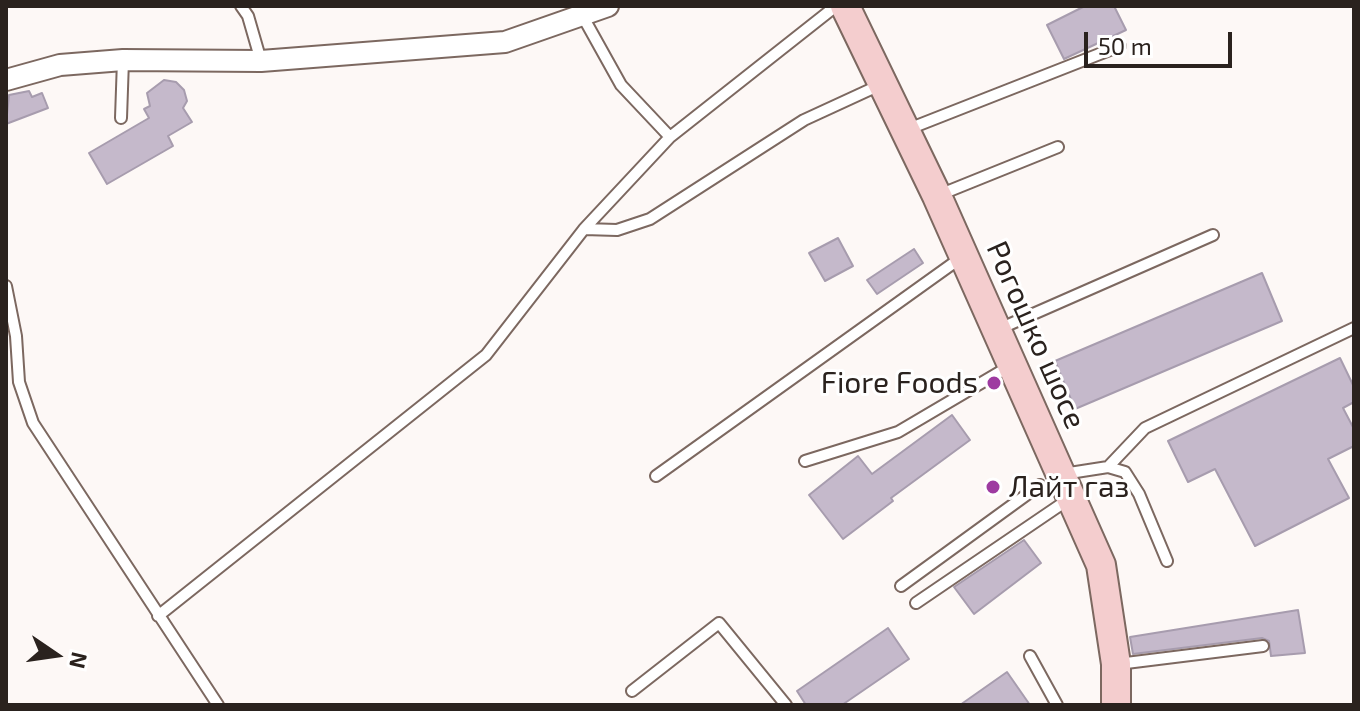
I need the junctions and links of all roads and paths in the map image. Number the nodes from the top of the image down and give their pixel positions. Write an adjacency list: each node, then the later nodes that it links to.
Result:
1 (241, 6): 8 (lane)
2 (608, 6): 5 (street)
3 (836, 6): 13 (lane)
4 (845, 6): 10 (main road, Рогошко шосе)
5 (582, 15): 8 (street); 13 (lane)
6 (1120, 46): 12 (lane)
7 (123, 60): 8 (street); 9 (street); 11 (lane)
8 (261, 61)
9 (6, 80)
10 (882, 84): 12 (main road, Рогошко шосе); 16 (lane)
11 (121, 118)
12 (905, 131): 15 (main road, Рогошко шосе)
13 (670, 137): 16 (lane)
14 (1058, 147): 15 (lane)
15 (937, 196): 18 (main road, Рогошко шосе)
16 (584, 229): 30 (lane)
17 (1213, 235): 21 (lane)
18 (964, 256): 21 (main road, Рогошко шосе); 25 (lane)
19 (6, 286): 30 (lane)
20 (1354, 328): 24 (lane)
21 (997, 330): 22 (main road, Рогошко шосе)
22 (1012, 365): 23 (lane); 26 (main road, Рогошко шосе)
23 (805, 461)
24 (1108, 467): 26 (lane); 27 (lane)
25 (656, 476)
26 (1057, 486): 28 (lane); 29 (lane); 33 (main road, Рогошко шосе)
27 (1167, 561)
28 (901, 586)
29 (916, 603)
30 (158, 616): 36 (lane)
31 (1263, 646): 33 (lane)
32 (1030, 656): 38 (lane)
33 (1116, 664): 35 (main road, Рогошко шосе)
34 (632, 691): 37 (lane)
35 (1114, 704)
36 (218, 705)
37 (786, 705)
38 (1057, 705)

